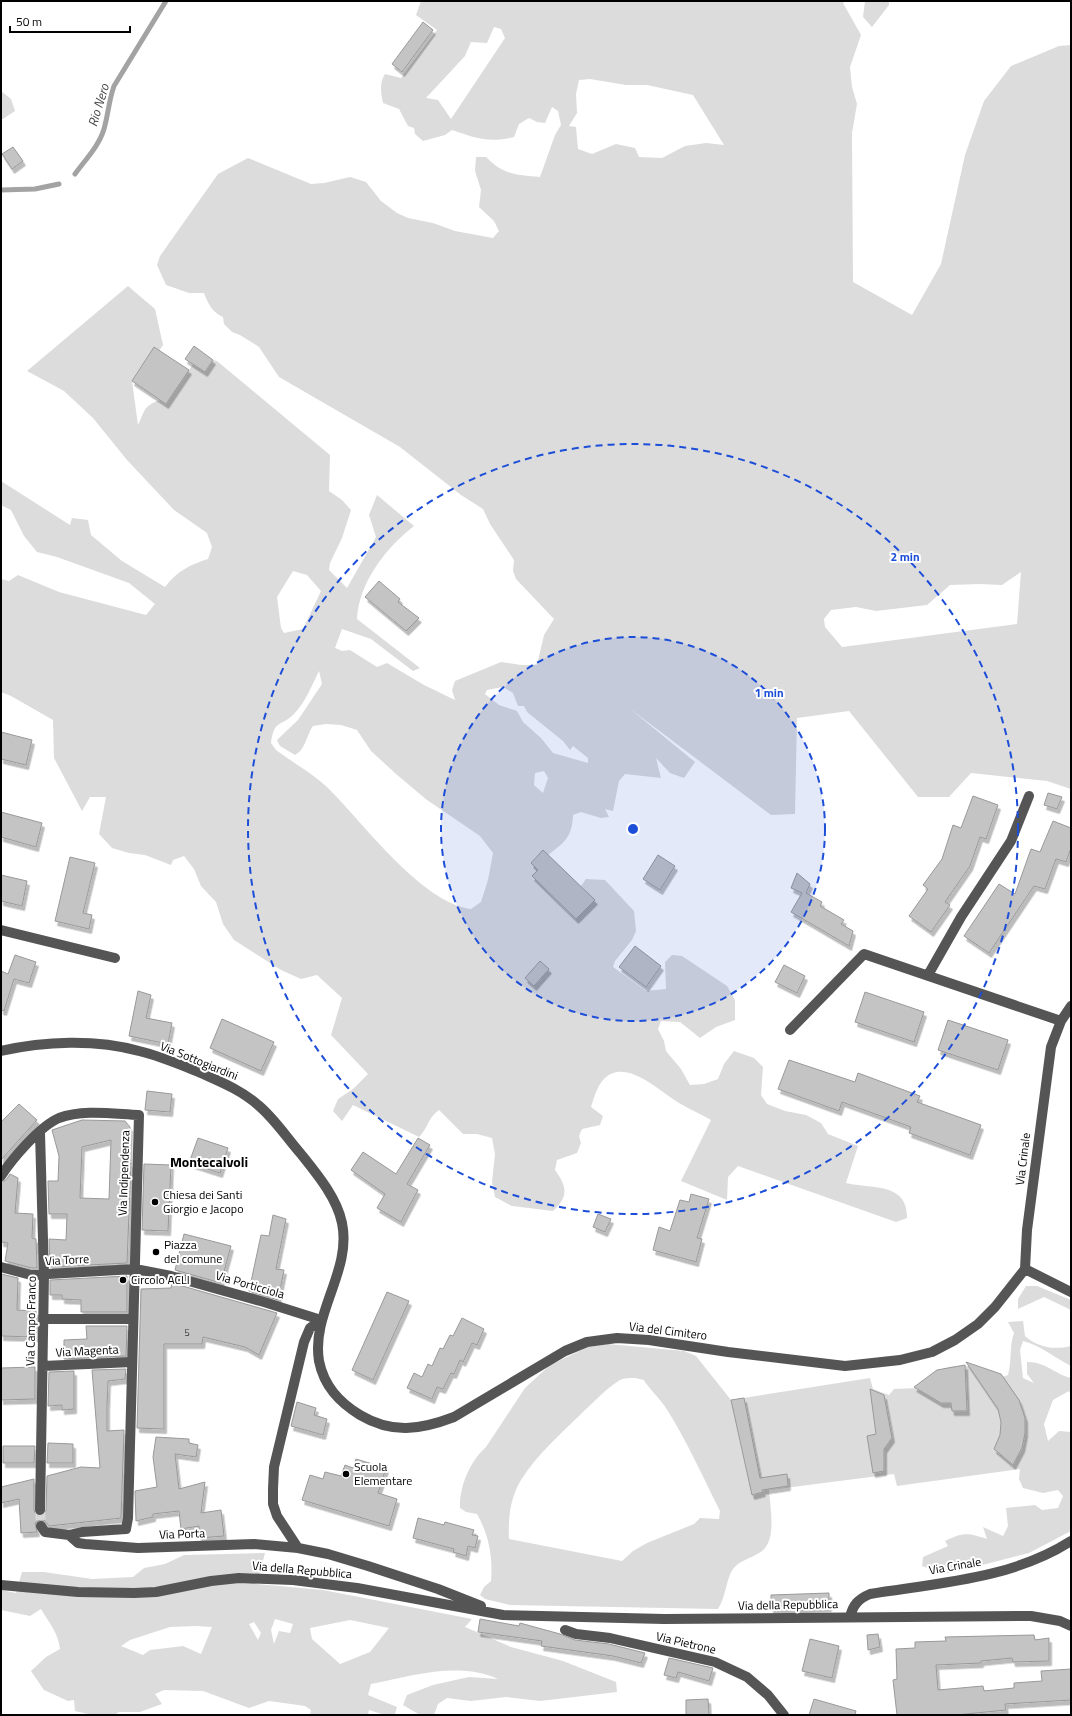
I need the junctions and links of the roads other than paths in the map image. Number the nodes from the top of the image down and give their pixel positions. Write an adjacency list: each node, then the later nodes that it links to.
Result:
1 (1029, 796): 4 (street)
2 (1, 930): 3 (street)
3 (115, 958)
4 (928, 975): 6 (street); 7 (street)
5 (1071, 1006): 6 (street, Via Crinale)
6 (1060, 1021): 13 (street, Via Crinale)
7 (790, 1030)
8 (1, 1051): 18 (street, Via Sottogiardini)
9 (40, 1133): 10 (street); 12 (street, Via Indipendenza); 14 (street, Via Campo Franco)
10 (1, 1176)
11 (1, 1267): 14 (street, Via Torre)
12 (135, 1269): 14 (street, Via Torre); 17 (street); 18 (street, Via Porticciola)
13 (1025, 1269): 15 (street); 18 (street, Via del Cimitero)
14 (44, 1275): 16 (street, Via Campo Franco)
15 (1071, 1292)
16 (44, 1319): 17 (street); 20 (street, Via Campo Franco)
17 (133, 1319): 19 (street)
18 (321, 1320): 25 (street)
19 (132, 1362): 20 (street, Via Magenta); 23 (street, Via Porta)
20 (43, 1366): 21 (street, Via Campo Franco)
21 (40, 1510)
22 (41, 1526): 23 (street, Via Porta)
23 (69, 1535): 25 (street, Via Porta)
24 (1071, 1541): 28 (street, Via Crinale)
25 (298, 1548): 27 (street, Via della Repubblica)
26 (1, 1585): 27 (street, Via della Repubblica)
27 (503, 1615): 28 (street, Via della Repubblica)
28 (850, 1617): 29 (street, Via della Repubblica)
29 (1071, 1626)
30 (565, 1630): 31 (street, Via Pietrone)
31 (784, 1715)

